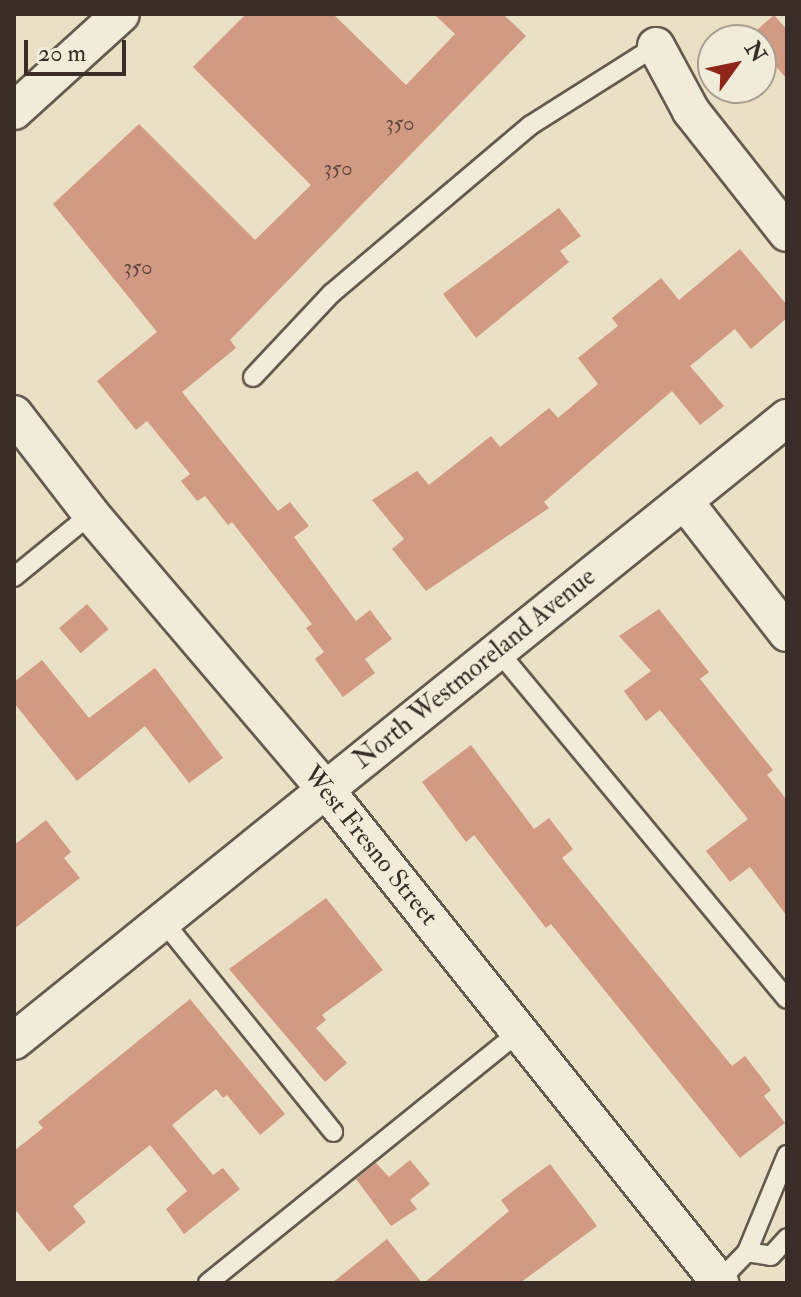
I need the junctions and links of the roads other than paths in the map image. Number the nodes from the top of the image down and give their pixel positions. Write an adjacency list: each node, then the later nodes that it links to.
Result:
1 (121, 14): 3 (street)
2 (656, 46): 4 (street); 5 (lane)
3 (14, 111)
4 (787, 233)
5 (253, 377)
6 (14, 414): 9 (street, West Fresno Street)
7 (787, 418): 8 (street, North Westmoreland Avenue)
8 (685, 502): 11 (street); 12 (street, North Westmoreland Avenue)
9 (91, 514): 10 (lane); 13 (street, West Fresno Street)
10 (14, 577)
11 (787, 633)
12 (498, 651): 13 (street, North Westmoreland Avenue); 15 (lane)
13 (325, 789): 14 (street, North Westmoreland Avenue); 16 (street, West Fresno Street)
14 (163, 921): 17 (street, North Westmoreland Avenue); 18 (lane)
15 (787, 999)
16 (519, 1032): 22 (street, West Fresno Street); 23 (lane)
17 (14, 1041)
18 (333, 1132)
19 (787, 1155): 21 (lane)
20 (787, 1238): 21 (lane)
21 (747, 1252): 22 (lane)
22 (712, 1280)
23 (208, 1283)

